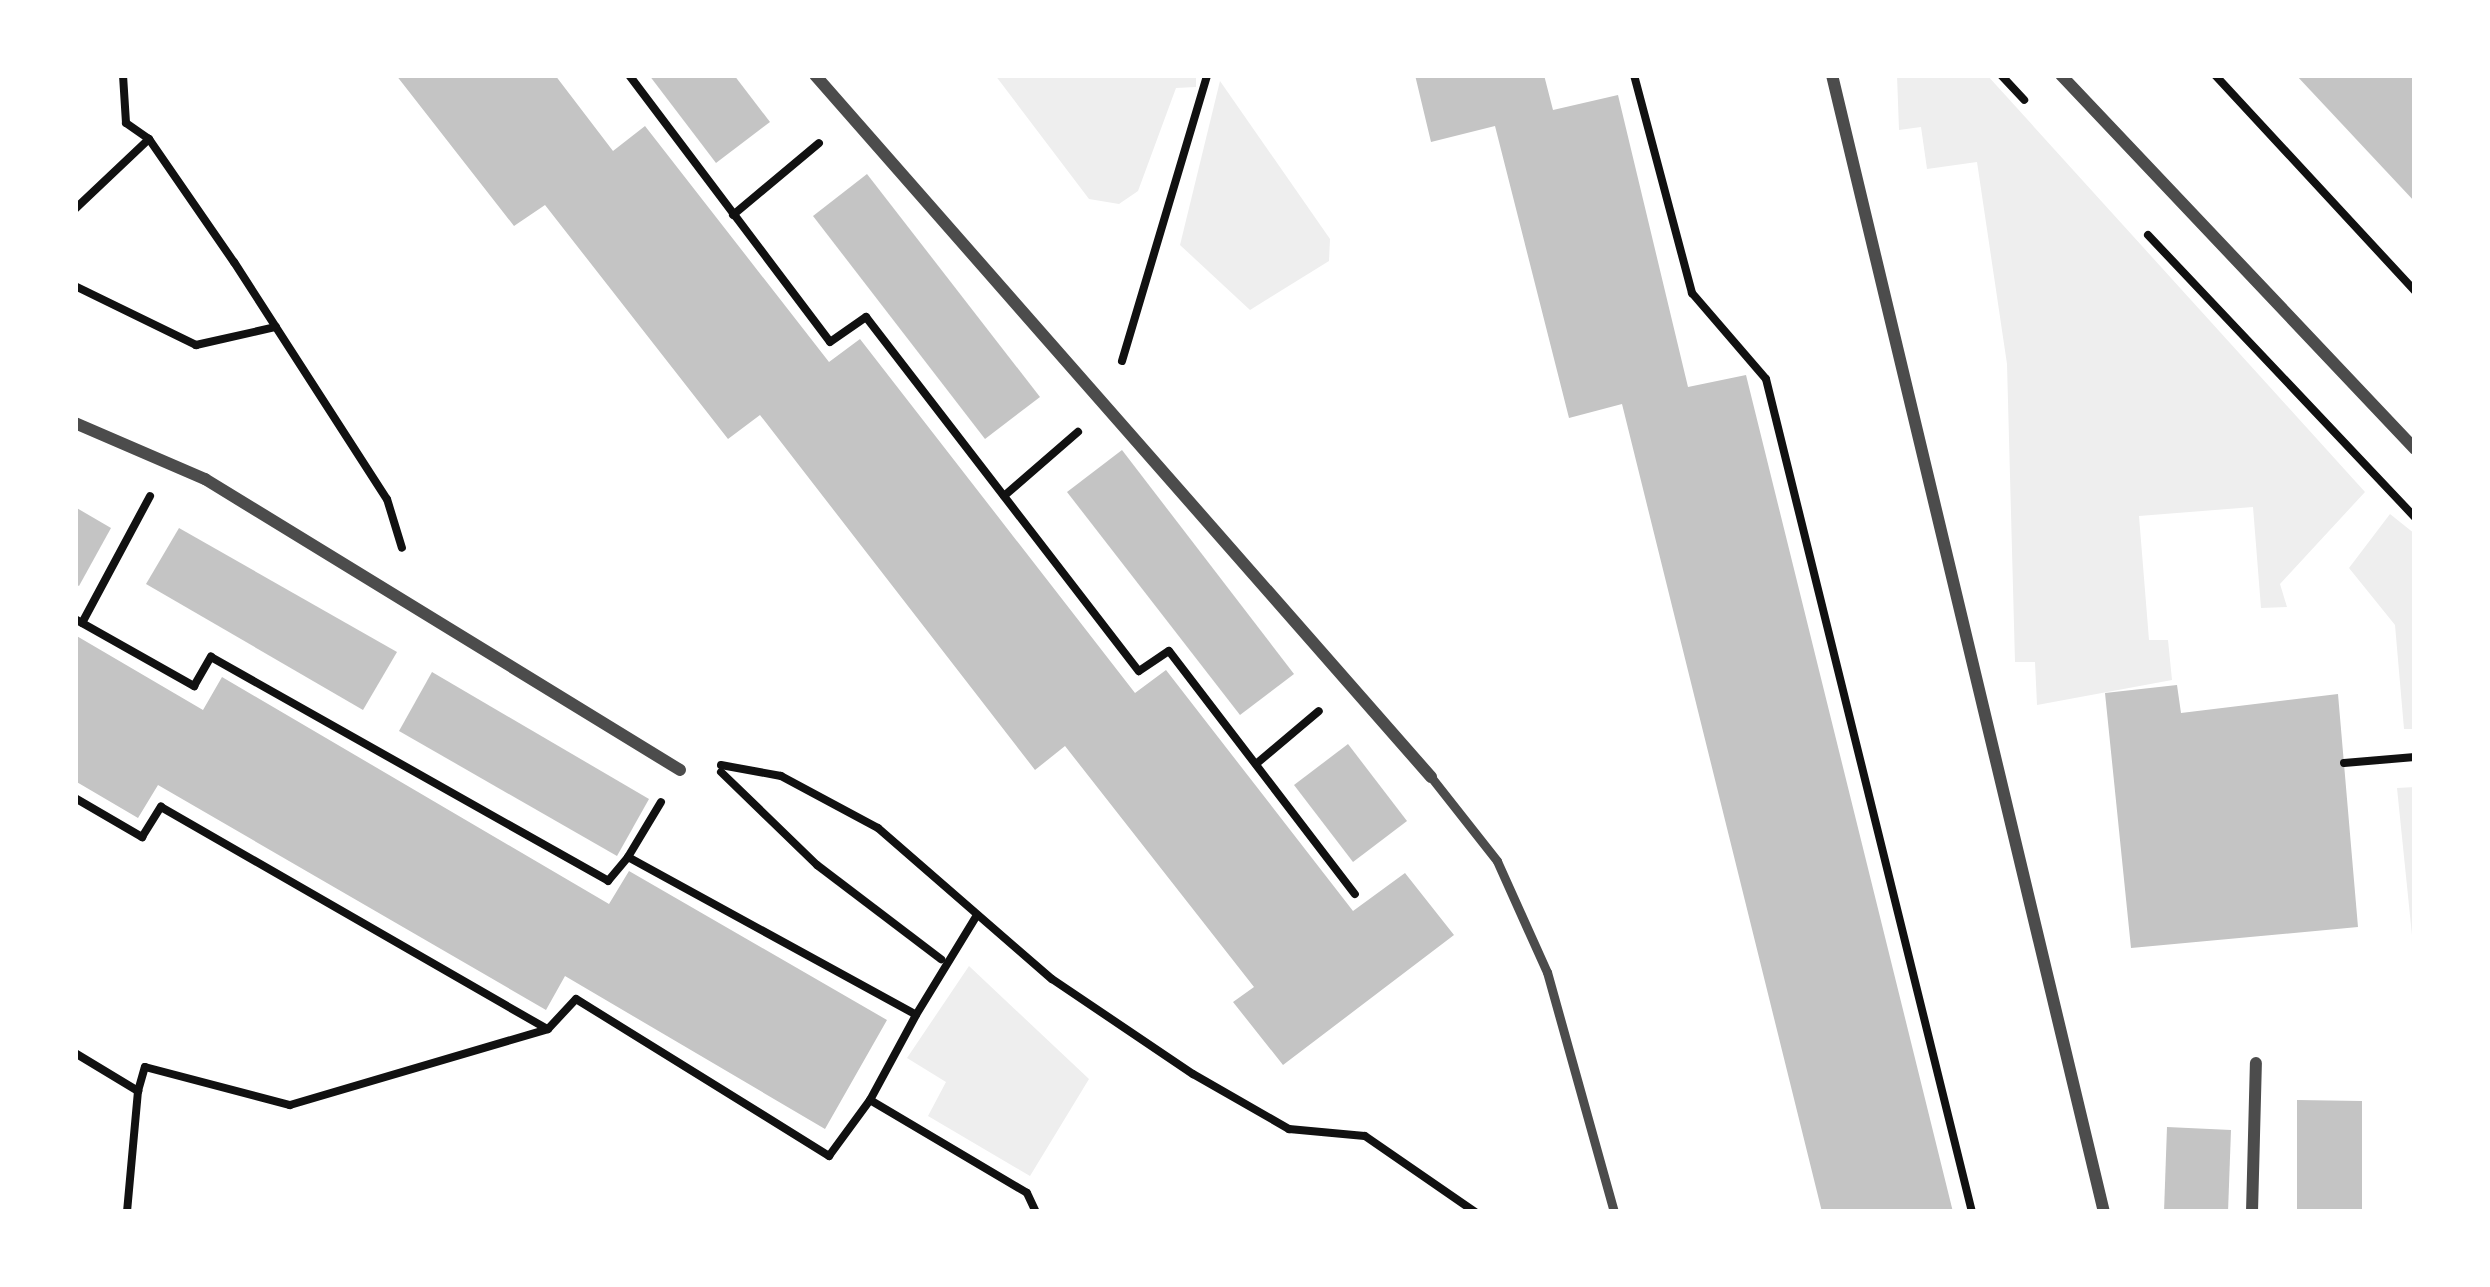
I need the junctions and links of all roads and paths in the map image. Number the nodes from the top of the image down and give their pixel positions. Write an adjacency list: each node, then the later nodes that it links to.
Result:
1 (123, 75): 12 (path)
2 (629, 75): 14 (path)
3 (814, 75): 11 (street)
4 (1208, 75): 19 (path)
5 (1634, 75): 48 (path)
6 (1832, 75): 49 (street)
7 (2001, 75): 10 (path)
8 (2061, 75): 21 (street)
9 (2215, 75): 17 (path)
10 (2032, 110)
11 (853, 115): 14 (path); 19 (street)
12 (149, 139): 13 (path); 18 (path)
13 (75, 208)
14 (733, 215): 23 (path)
15 (2143, 230): 24 (path)
16 (75, 286): 18 (path)
17 (2415, 291)
18 (276, 327): 25 (path)
19 (1109, 406): 23 (path); 27 (street)
20 (75, 424): 22 (street)
21 (2415, 449)
22 (167, 463): 25 (street); 26 (path)
23 (1004, 496): 29 (path)
24 (2415, 517)
25 (420, 607): 31 (street)
26 (79, 621): 34 (path)
27 (1351, 684): 29 (path); 32 (street)
28 (2415, 758): 30 (path)
29 (1256, 764): 35 (path)
30 (2344, 764)
31 (680, 770): 34 (path)
32 (1431, 777): 47 (lane)
33 (75, 798): 39 (path)
34 (628, 857): 38 (path)
35 (1355, 894)
36 (977, 915): 37 (path); 37 (path); 46 (path)
37 (941, 959): 38 (path)
38 (916, 1015): 43 (path)
39 (548, 1029): 42 (path); 43 (path)
40 (75, 1054): 42 (path)
41 (2256, 1063): 50 (street)
42 (138, 1091): 44 (path)
43 (869, 1100): 45 (path)
44 (128, 1212)
45 (1036, 1212)
46 (1475, 1212)
47 (1614, 1212)
48 (1972, 1212)
49 (2104, 1212)
50 (2252, 1212)

